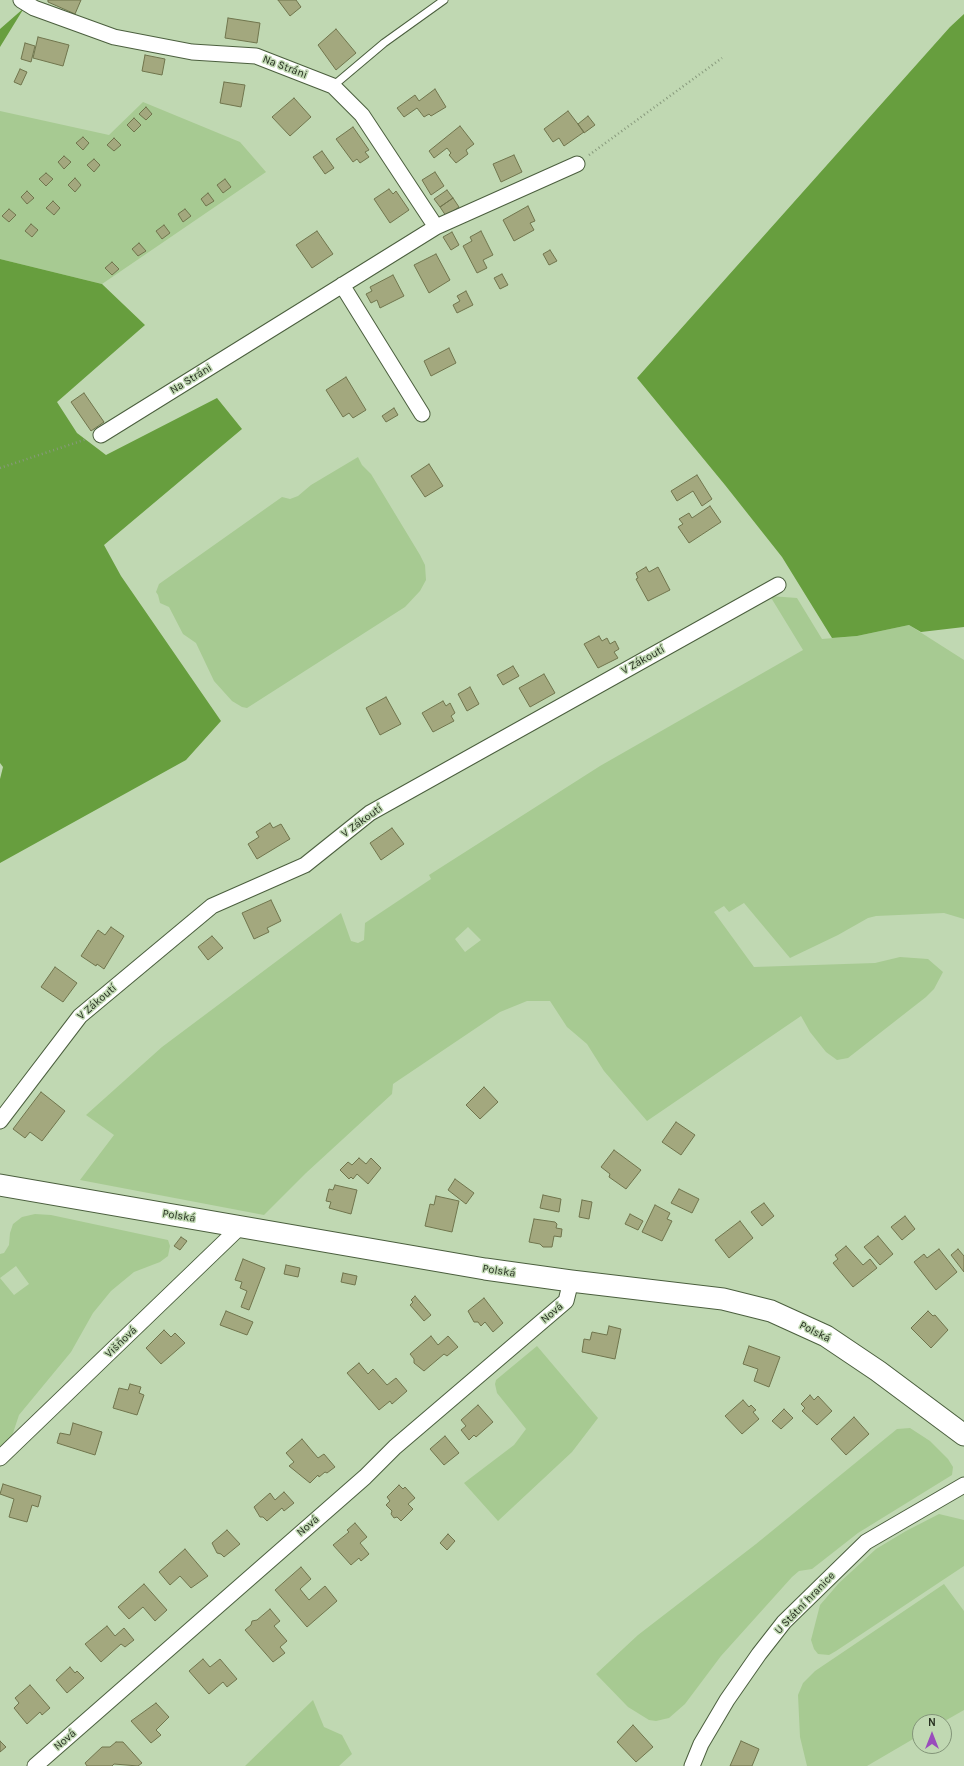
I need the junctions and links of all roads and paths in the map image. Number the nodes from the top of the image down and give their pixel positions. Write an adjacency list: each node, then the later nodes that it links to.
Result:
1 (21, 0): 4 (street, Na Stráni)
2 (444, 0): 4 (lane)
3 (722, 58): 5 (path)
4 (333, 86): 6 (street, Na Stráni)
5 (577, 164): 6 (street, Na Stráni)
6 (436, 227): 7 (street, Na Stráni)
7 (342, 285): 8 (street); 9 (street, Na Stráni)
8 (422, 414)
9 (101, 435): 10 (path)
10 (0, 468)
11 (778, 586): 12 (street, V Zákoutí)
12 (0, 1121)
13 (0, 1185): 14 (street, Polská)
14 (241, 1226): 15 (street, Polská); 17 (street, Višňová)
15 (571, 1281): 16 (street, Polská); 19 (street, Nová)
16 (964, 1435)
17 (0, 1458)
18 (964, 1485): 20 (street, U Státní hranice)
19 (35, 1766)
20 (692, 1766)

